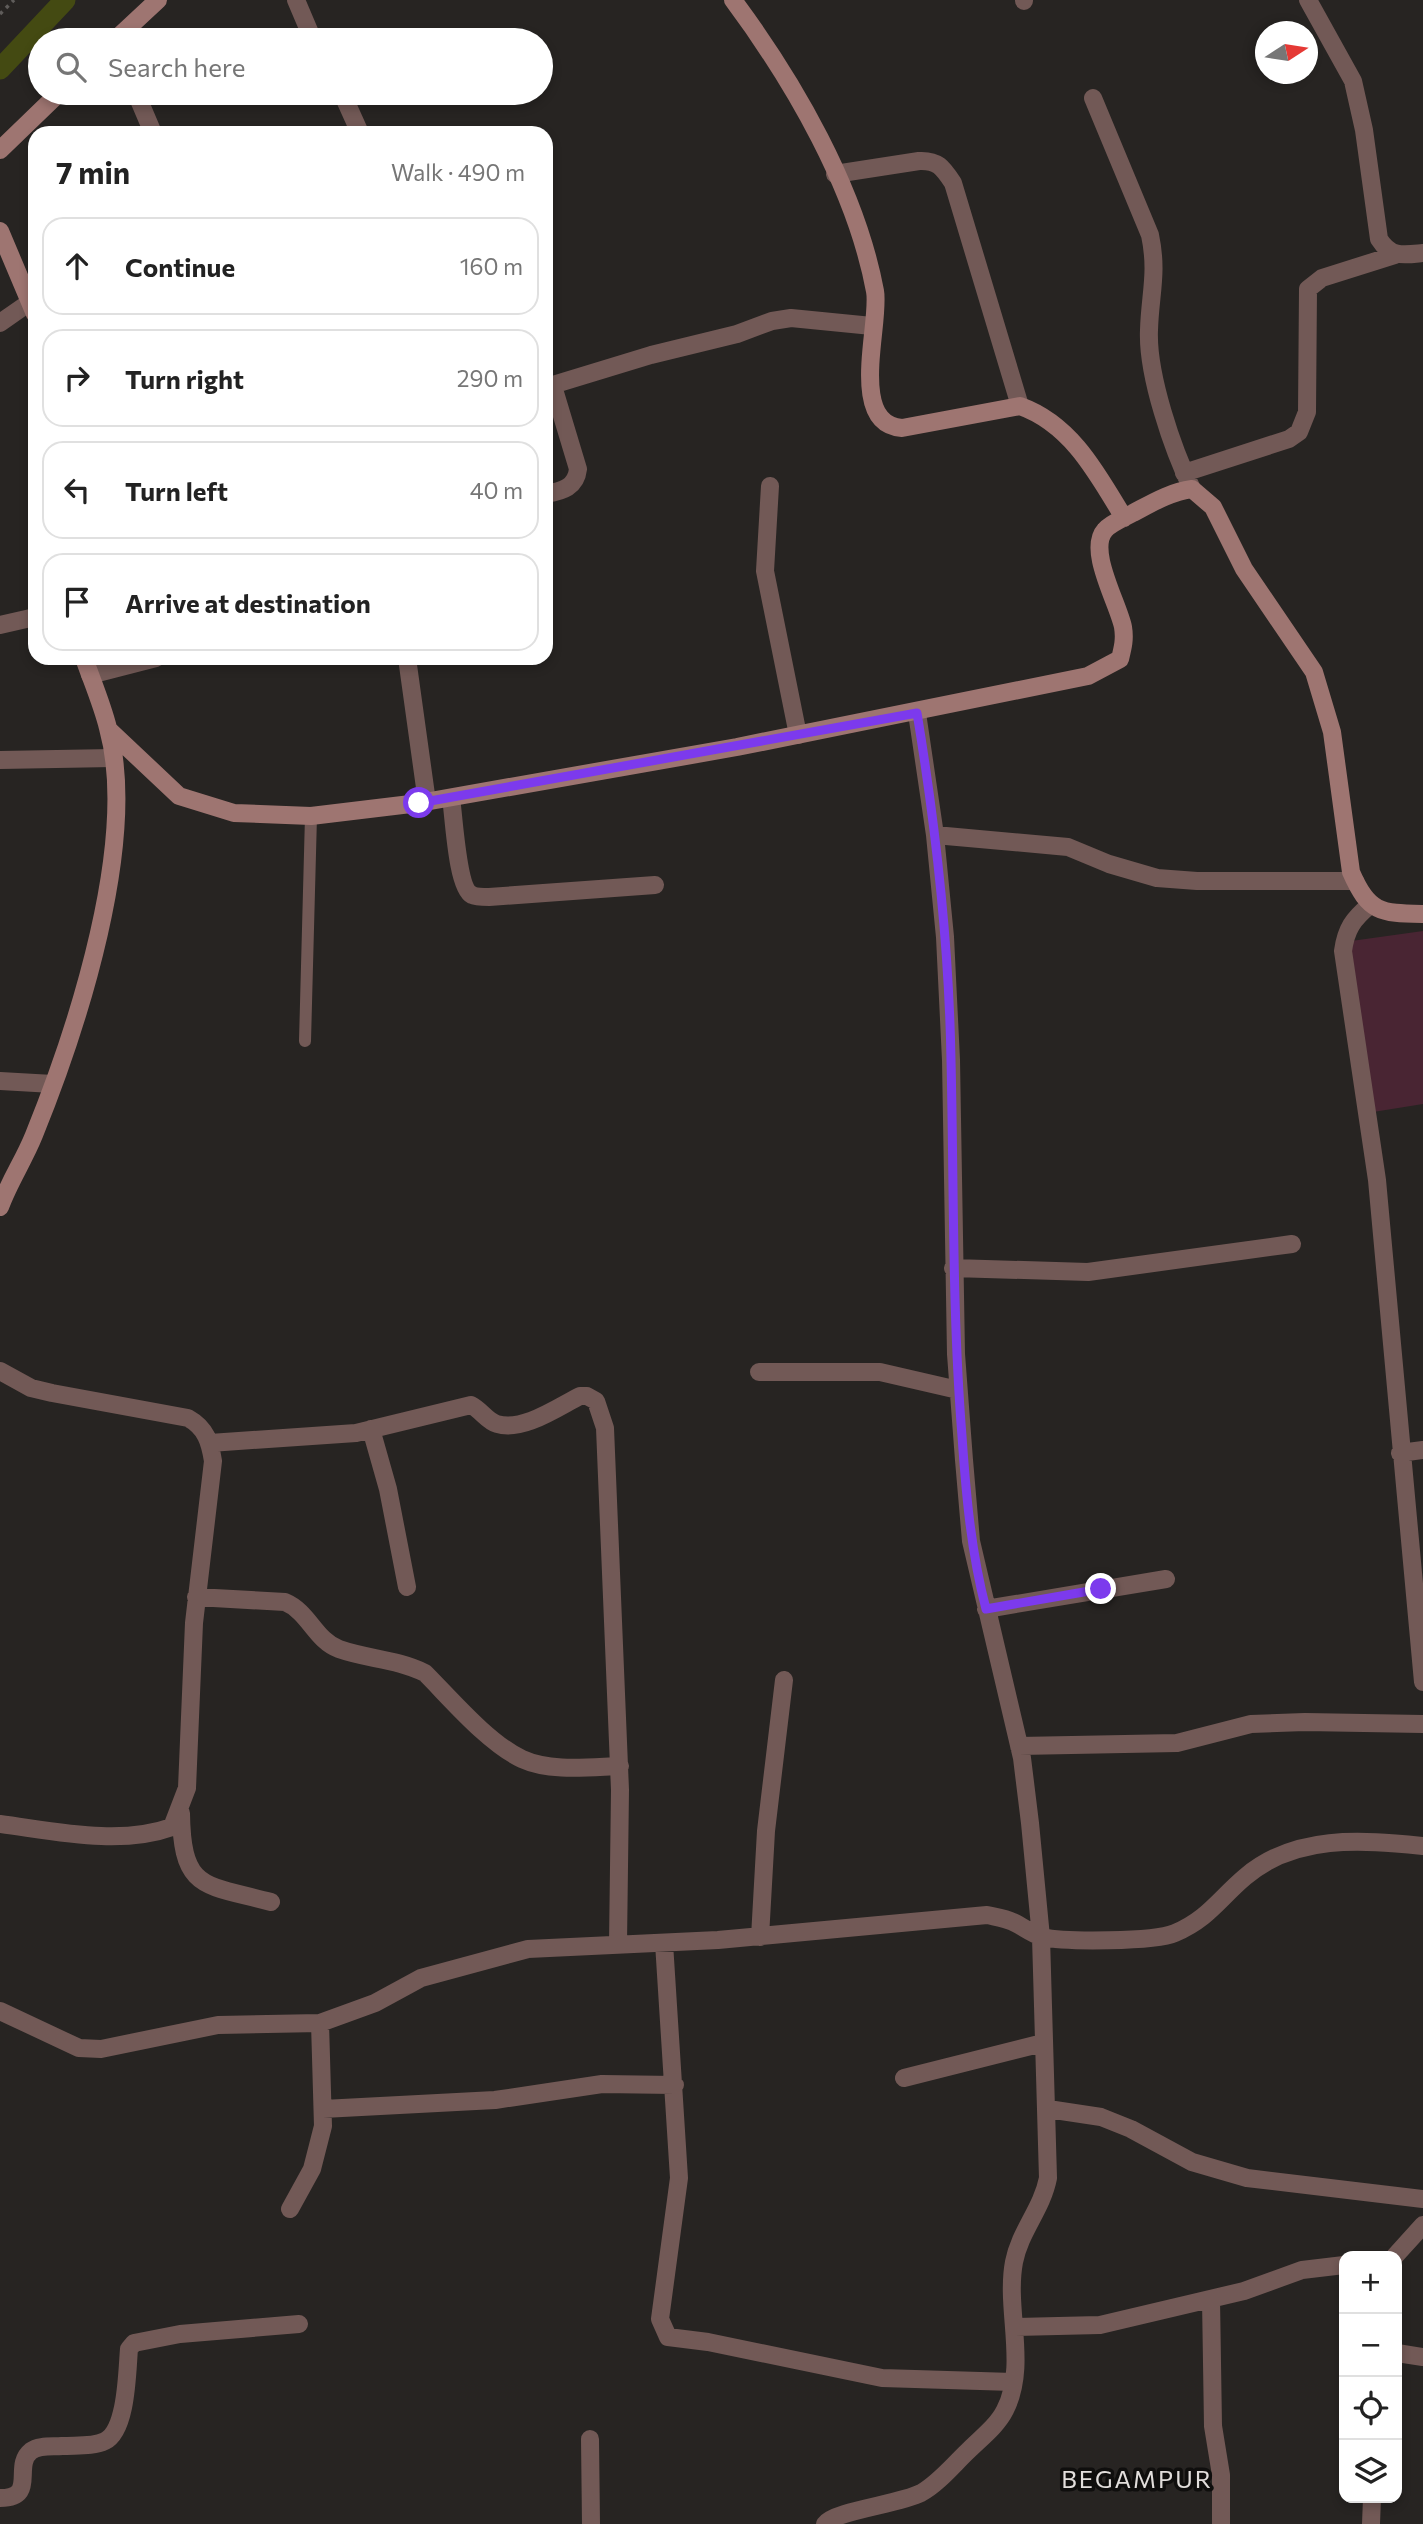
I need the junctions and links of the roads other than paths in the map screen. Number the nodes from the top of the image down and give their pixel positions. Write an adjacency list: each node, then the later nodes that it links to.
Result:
1 (158, 0): 5 (street)
2 (296, 0): 6 (street)
3 (733, 0): 14 (street)
4 (1308, 0): 17 (street)
5 (128, 28)
6 (308, 28)
7 (1093, 98): 25 (street)
8 (47, 105): 13 (street)
9 (141, 105): 11 (street)
10 (347, 105): 12 (street)
11 (150, 126)
12 (357, 126)
13 (0, 150)
14 (835, 174): 21 (street); 24 (street)
15 (0, 231): 18 (street)
16 (1423, 253): 17 (street)
17 (1395, 255): 25 (street)
18 (28, 296)
19 (28, 310): 20 (street)
20 (0, 323)
21 (872, 326): 22 (street); 24 (street)
22 (553, 385)
23 (553, 397): 27 (street)
24 (1020, 406): 28 (street)
25 (1188, 481): 28 (street); 42 (street)
26 (770, 486): 35 (street)
27 (553, 492)
28 (1124, 518): 33 (street)
29 (28, 619): 30 (street)
30 (0, 625)
31 (408, 665): 39 (street)
32 (87, 666): 34 (street)
33 (917, 713): 35 (street); 41 (street)
34 (109, 730): 36 (street); 40 (street)
35 (799, 735): 38 (street)
36 (113, 758): 37 (street); 48 (street)
37 (0, 760)
38 (452, 798): 39 (street); 43 (street)
39 (427, 802): 40 (street)
40 (311, 816): 46 (lane)
41 (936, 835): 42 (street); 51 (street)
42 (1355, 881): 44 (street)
43 (655, 885)
44 (1370, 905): 45 (street); 58 (street)
45 (1423, 914)
46 (305, 1041)
47 (0, 1081): 48 (street)
48 (53, 1084): 49 (street)
49 (0, 1208)
50 (1292, 1244): 51 (street)
51 (953, 1268): 54 (street)
52 (0, 1371): 56 (street)
53 (760, 1372): 54 (street)
54 (958, 1390): 62 (street)
55 (371, 1429): 56 (street); 60 (street); 67 (street)
56 (210, 1443): 61 (street)
57 (1423, 1450): 58 (street)
58 (1400, 1453): 64 (street)
59 (1166, 1578): 62 (street)
60 (407, 1587)
61 (196, 1597): 67 (street); 68 (street)
62 (986, 1609): 66 (street)
63 (784, 1680): 72 (street)
64 (1423, 1682)
65 (1423, 1724): 66 (street)
66 (1019, 1746): 73 (street)
67 (620, 1766): 75 (street)
68 (181, 1810): 69 (street); 71 (street)
69 (0, 1824)
70 (1423, 1846): 73 (street)
71 (271, 1902)
72 (760, 1937): 73 (street); 74 (street)
73 (1041, 1937): 78 (street)
74 (664, 1943): 75 (street); 80 (street)
75 (618, 1944): 77 (street)
76 (0, 2011): 77 (street)
77 (320, 2023): 81 (street)
78 (1043, 2043): 79 (street); 82 (street)
79 (904, 2078)
80 (675, 2085): 81 (street); 93 (street)
81 (323, 2109): 84 (street)
82 (1048, 2109): 83 (street); 90 (street)
83 (1423, 2199)
84 (289, 2209)
85 (1423, 2225): 86 (street)
86 (1400, 2251)
87 (1339, 2266): 88 (street)
88 (1211, 2299): 90 (street); 99 (street)
89 (299, 2324): 95 (street)
90 (1014, 2327): 93 (street)
91 (1402, 2354): 92 (street)
92 (1423, 2357)
93 (1013, 2382): 98 (street)
94 (590, 2439): 97 (street)
95 (0, 2498)
96 (1372, 2503): 100 (street)
97 (591, 2524)
98 (825, 2524)
99 (1221, 2524)
100 (1371, 2524)

